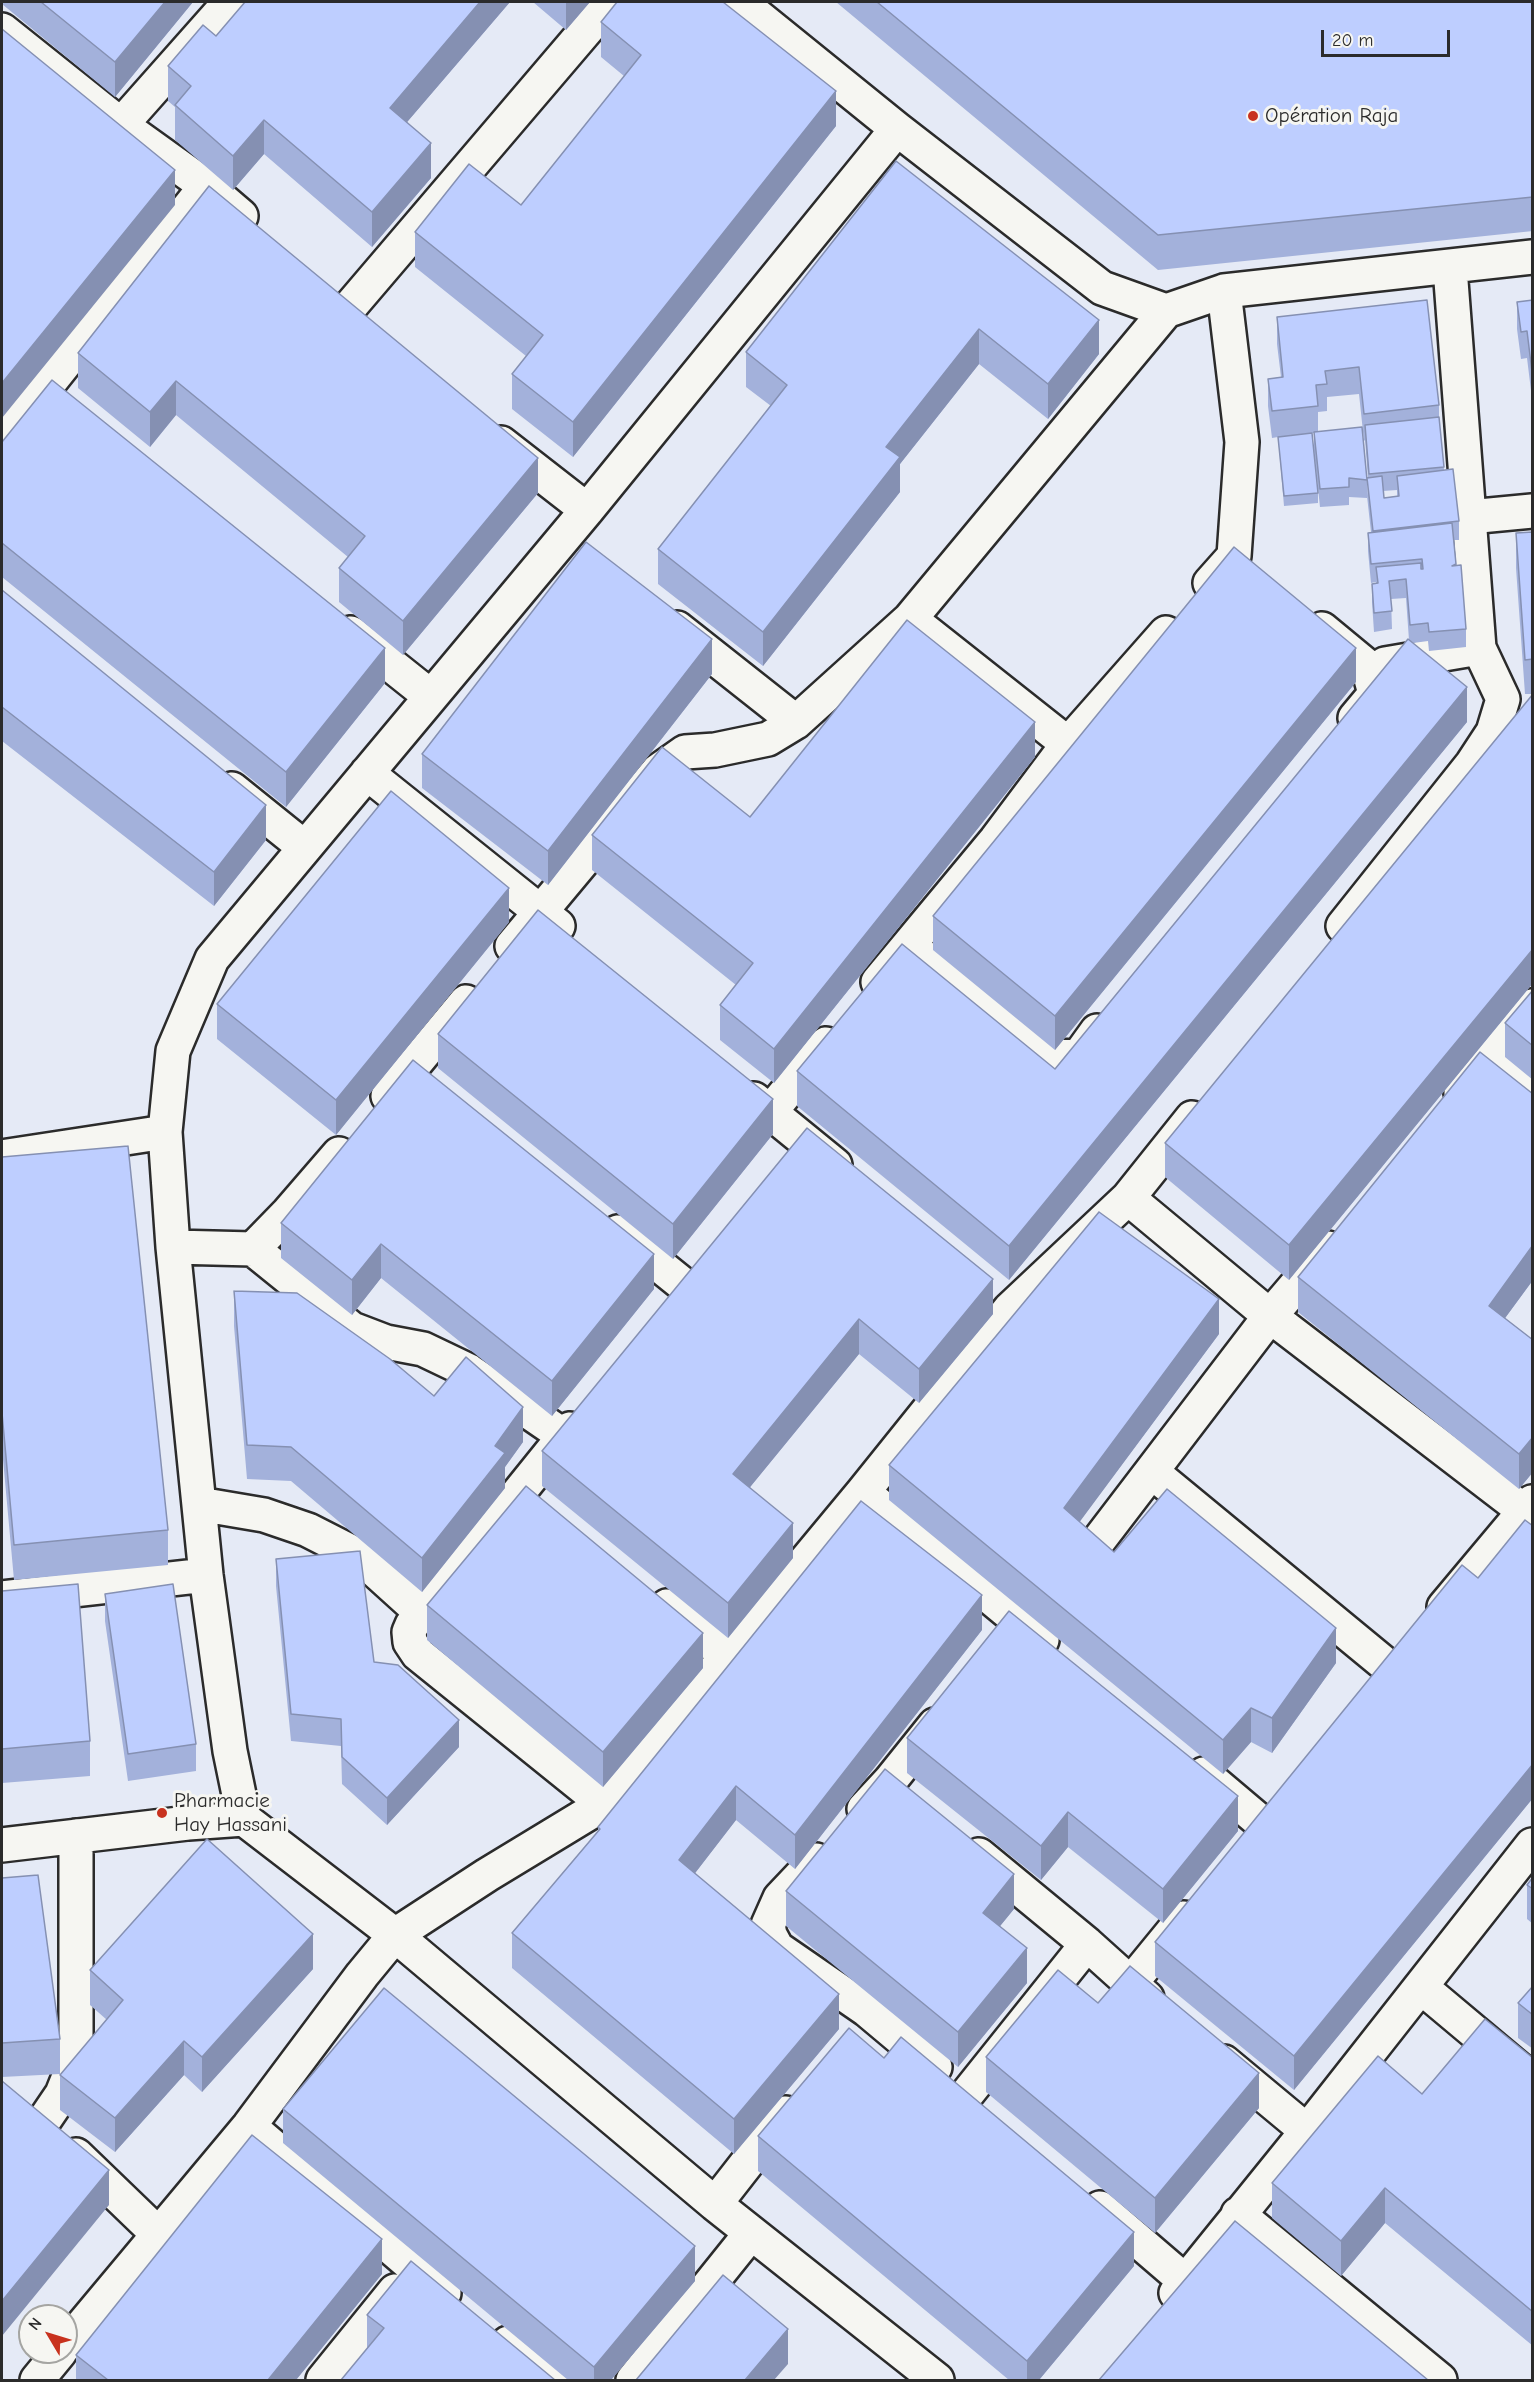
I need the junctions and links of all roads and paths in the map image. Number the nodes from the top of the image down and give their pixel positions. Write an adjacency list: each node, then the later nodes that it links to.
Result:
1 (230, 2): 5 (street)
2 (610, 2): 11 (street)
3 (740, 2): 6 (street)
4 (2, 30): 5 (street)
5 (121, 125): 7 (street)
6 (897, 129): 13 (street); 18 (street)
7 (206, 186): 8 (street); 14 (street)
8 (260, 232)
9 (1533, 257): 10 (street)
10 (1450, 268): 12 (street); 20 (street)
11 (322, 285)
12 (1224, 291): 13 (street); 22 (street)
13 (1166, 311): 28 (street)
14 (45, 388): 15 (street); 17 (street)
15 (73, 410)
16 (480, 427): 18 (street)
17 (2, 435)
18 (587, 510): 21 (street)
19 (1533, 511): 20 (street)
20 (1469, 517): 29 (street)
21 (562, 539): 23 (street); 31 (street)
22 (1234, 556): 24 (street); 35 (street)
23 (590, 561)
24 (1260, 578)
25 (1295, 607): 30 (street)
26 (655, 612): 33 (street)
27 (329, 615): 31 (street)
28 (910, 619): 33 (street); 35 (street)
29 (1479, 648): 30 (street); 32 (street)
30 (1368, 667): 34 (street)
31 (430, 696): 37 (street)
32 (1518, 703): 42 (street)
33 (796, 722): 39 (street)
34 (1337, 740)
35 (1068, 744): 41 (street)
36 (212, 773): 38 (street)
37 (368, 773): 38 (street); 39 (street)
38 (304, 847): 51 (street)
39 (541, 911): 40 (street); 60 (street)
40 (576, 942)
41 (909, 945): 43 (street); 49 (street)
42 (1326, 949)
43 (1119, 1004)
44 (1533, 1006): 45 (street)
45 (1490, 1058): 47 (street); 50 (street)
46 (734, 1081): 49 (street)
47 (1533, 1094)
48 (1209, 1097): 56 (street)
49 (770, 1112): 52 (street)
50 (1444, 1112)
51 (165, 1132): 53 (street); 59 (street)
52 (802, 1137): 54 (street); 55 (street)
53 (2, 1157)
54 (780, 1165)
55 (856, 1182)
56 (1128, 1198): 64 (street); 66 (street)
57 (594, 1213): 62 (street)
58 (1346, 1227): 66 (street)
59 (173, 1246): 60 (street); 72 (street)
60 (253, 1249): 68 (street)
61 (706, 1258): 62 (street)
62 (685, 1286): 65 (street)
63 (983, 1287): 64 (street)
64 (1010, 1309): 71 (street)
65 (663, 1313)
66 (1270, 1316): 69 (street); 74 (street)
67 (585, 1410): 68 (street)
68 (564, 1436): 70 (street)
69 (1152, 1472): 75 (street); 84 (street)
70 (523, 1486): 73 (street); 79 (street)
71 (863, 1492): 80 (street); 82 (street)
72 (199, 1504): 76 (street); 79 (street)
73 (550, 1508)
74 (1530, 1510): 84 (street)
75 (1099, 1540)
76 (206, 1575): 78 (street); 91 (street)
77 (647, 1590): 82 (street)
78 (2, 1592)
79 (422, 1613): 90 (street)
80 (1019, 1621): 81 (street); 83 (street)
81 (998, 1647)
82 (727, 1656): 90 (street)
83 (1064, 1658)
84 (1391, 1669): 85 (street)
85 (1369, 1696)
86 (955, 1701): 88 (street)
87 (1181, 1756): 96 (street)
88 (890, 1781): 89 (street); 102 (street)
89 (917, 1803)
90 (604, 1804): 98 (street)
91 (244, 1819): 93 (street); 98 (street)
92 (953, 1833): 99 (street)
93 (76, 1836): 94 (street); 114 (street)
94 (2, 1845)
95 (1533, 1845): 101 (street)
96 (1240, 1850)
97 (1203, 1894): 100 (street)
98 (395, 1935): 108 (street); 111 (street)
99 (1087, 1944): 100 (street); 102 (street)
100 (1130, 1984): 103 (street)
101 (1421, 1987): 106 (street); 109 (street)
102 (867, 2010): 104 (street)
103 (1165, 2013)
104 (845, 2037)
105 (1201, 2043): 109 (street)
106 (1533, 2080)
107 (802, 2091): 111 (street)
108 (249, 2126): 114 (street); 115 (street)
109 (1307, 2131): 112 (street)
110 (1076, 2188): 116 (street)
111 (715, 2204): 113 (street)
112 (1238, 2214): 116 (street); 125 (street)
113 (751, 2233): 123 (street); 124 (street)
114 (159, 2235): 118 (street)
115 (413, 2268): 121 (street); 122 (street)
116 (1185, 2281): 117 (street)
117 (1156, 2317)
118 (78, 2331)
119 (50, 2364): 120 (street)
120 (36, 2380)
121 (323, 2380)
122 (556, 2380)
123 (633, 2380)
124 (937, 2380)
125 (1440, 2380)

